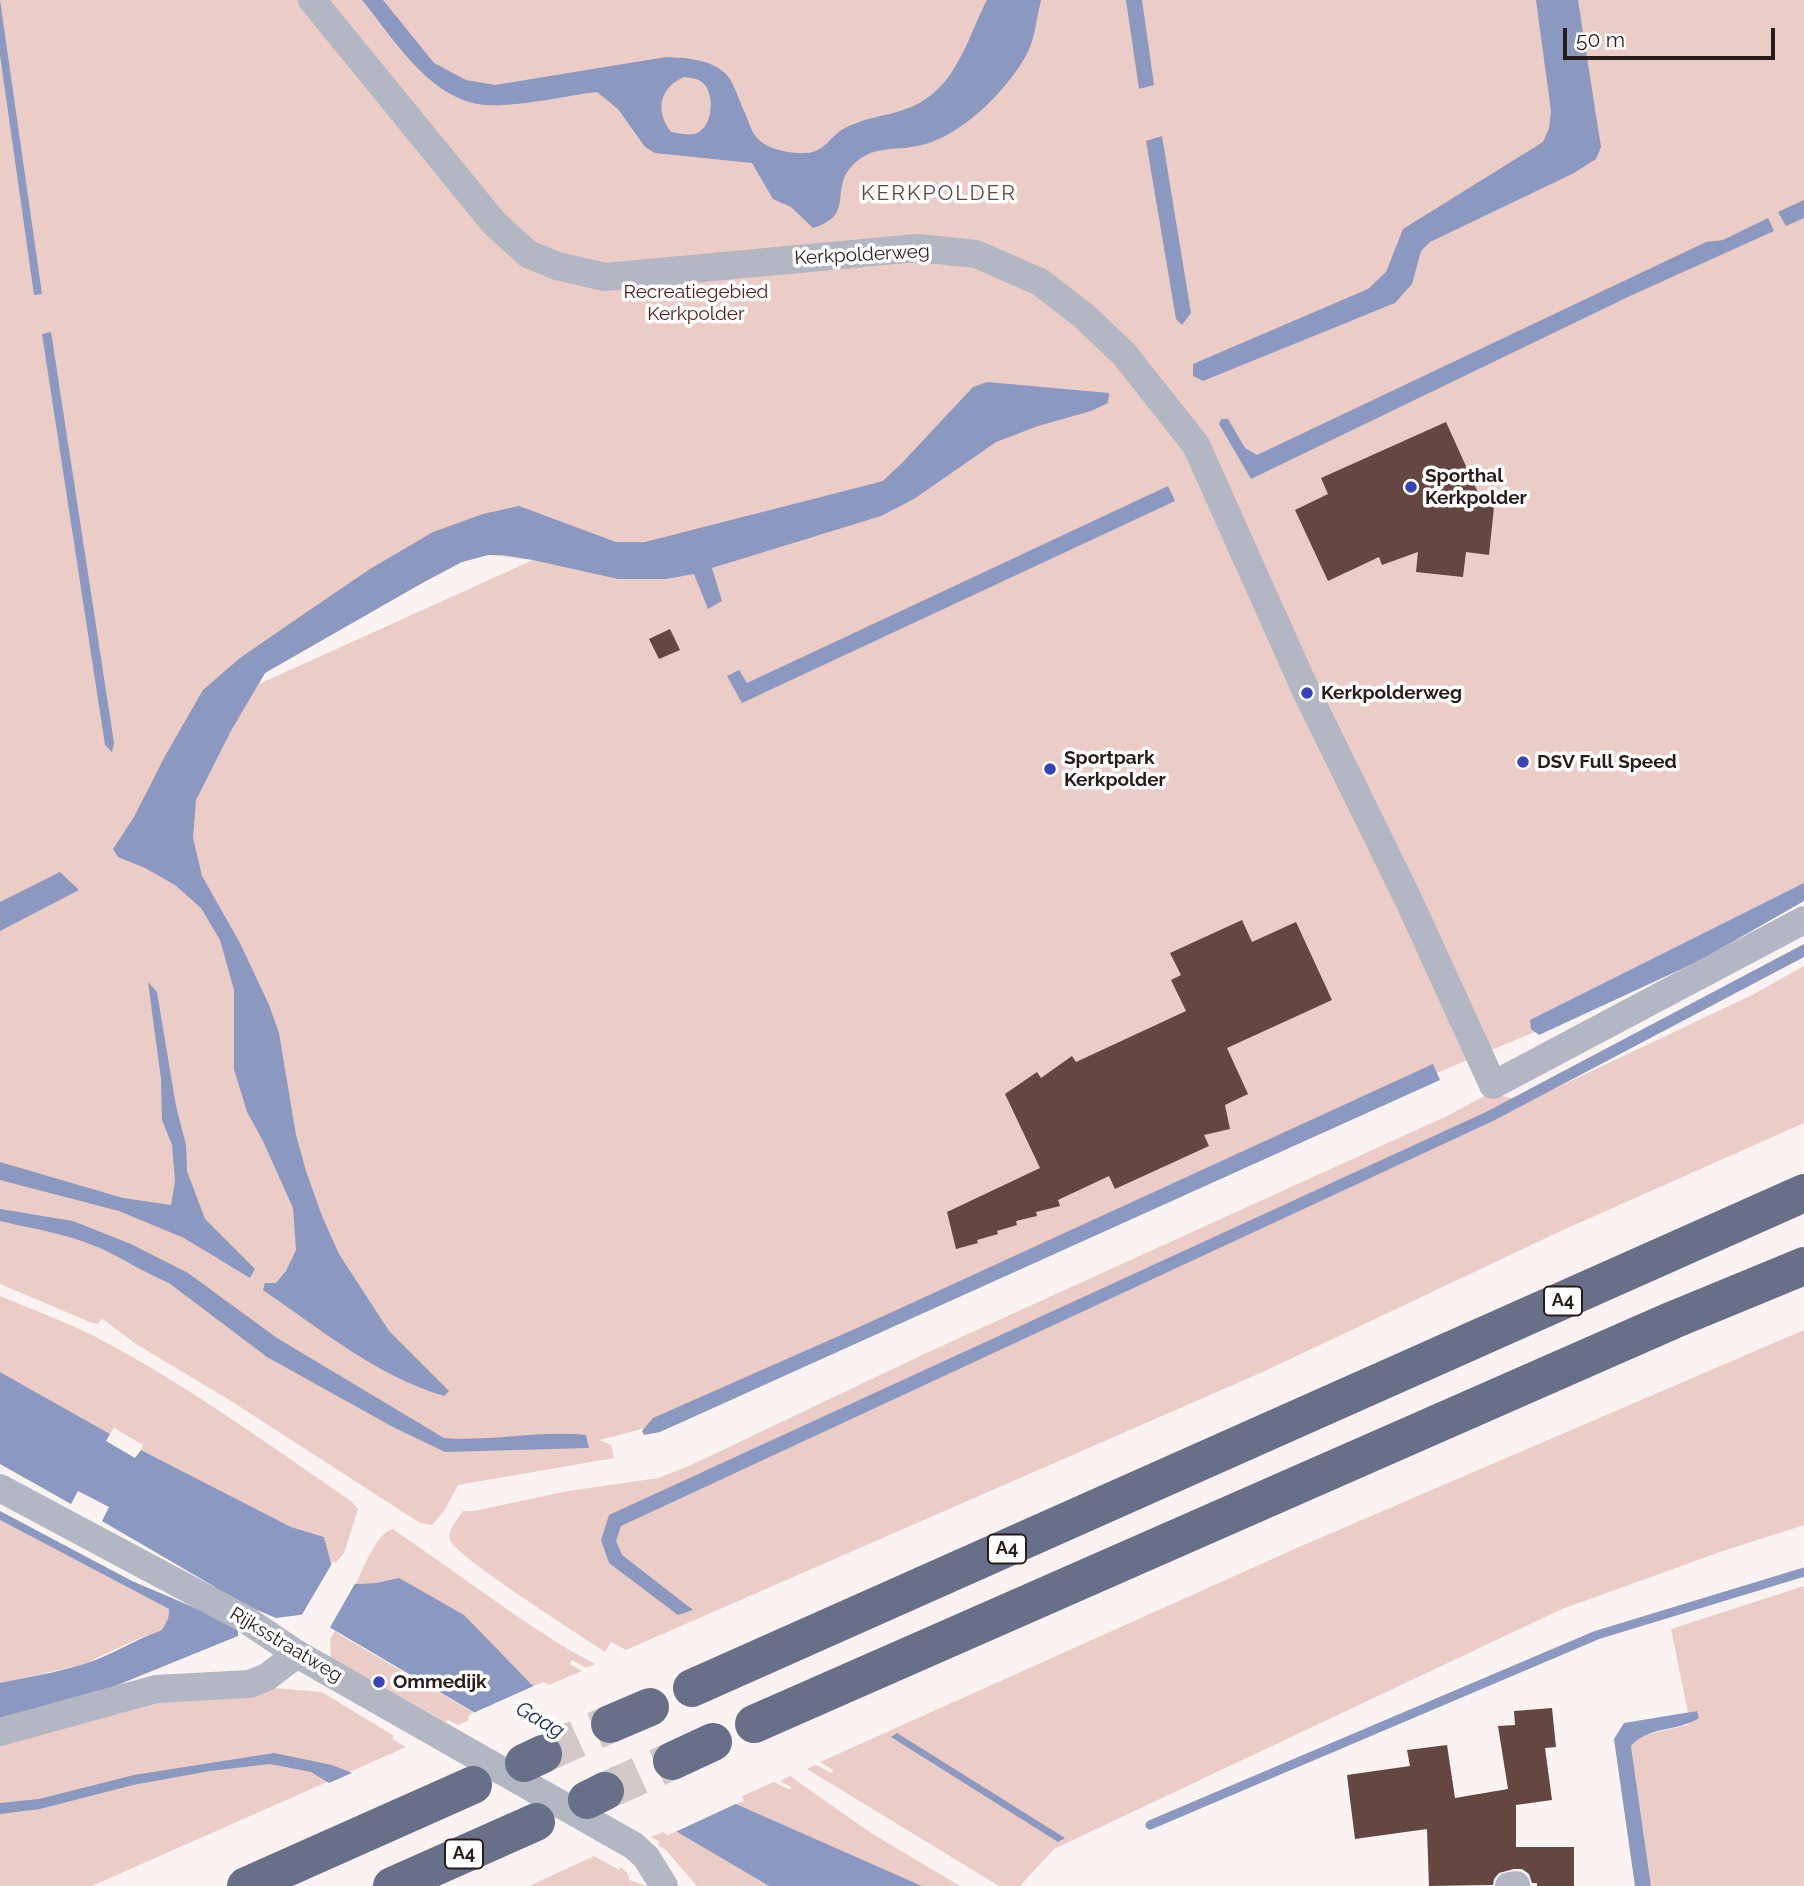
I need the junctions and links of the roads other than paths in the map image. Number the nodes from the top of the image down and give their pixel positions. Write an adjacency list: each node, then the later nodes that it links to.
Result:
1 (312, 0): 2 (street, Kerkpolderweg)
2 (1804, 920)
3 (1804, 1193): 7 (highway, A4)
4 (1804, 1266): 10 (highway)
5 (0, 1488): 6 (street, Rijksstraatweg)
6 (297, 1654): 11 (street); 18 (street, Rijksstraatweg)
7 (692, 1688)
8 (650, 1707): 9 (highway)
9 (610, 1724)
10 (754, 1724)
11 (0, 1732)
12 (713, 1742): 13 (highway)
13 (672, 1761)
14 (474, 1785): 16 (highway)
15 (536, 1822): 17 (highway, A4)
16 (246, 1886)
17 (392, 1886)
18 (664, 1886)

